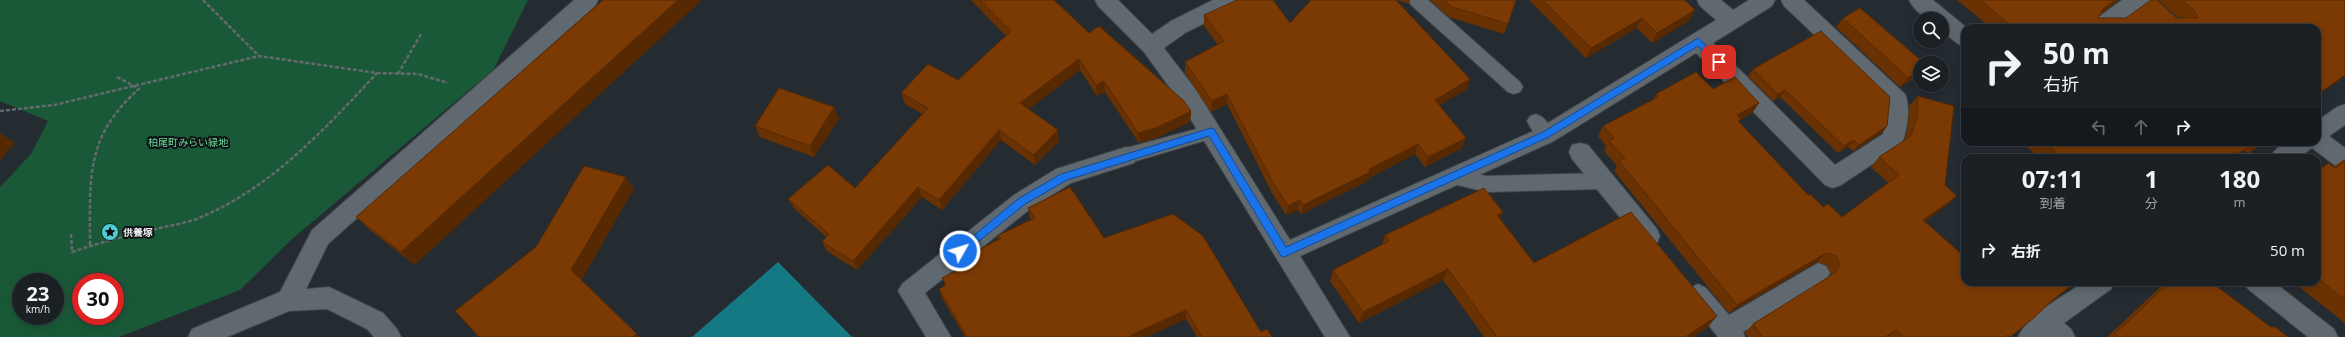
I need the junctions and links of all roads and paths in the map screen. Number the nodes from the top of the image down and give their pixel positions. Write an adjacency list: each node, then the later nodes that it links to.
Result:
1 (203, 0): 21 (path)
2 (588, 0): 49 (street)
3 (1105, 0): 20 (street)
4 (1231, 0): 20 (street)
5 (1417, 0): 28 (lane)
6 (1707, 0): 13 (street)
7 (1765, 0): 13 (street)
8 (1791, 0): 19 (street)
9 (1919, 0): 12 (street)
10 (2137, 0): 14 (street)
11 (2145, 0): 15 (lane)
12 (1934, 12)
13 (1732, 21): 19 (street)
14 (2104, 24)
15 (2172, 24)
16 (1949, 25): 18 (street)
17 (421, 34): 23 (path)
18 (1961, 35)
19 (1698, 41): 39 (street)
20 (1151, 46): 32 (street)
21 (259, 56): 22 (path); 26 (path)
22 (377, 73): 23 (path); 42 (path)
23 (398, 74): 25 (path)
24 (117, 77): 27 (path)
25 (450, 84)
26 (143, 86): 27 (path); 42 (path)
27 (136, 87): 29 (path)
28 (1514, 87)
29 (0, 111)
30 (2345, 113): 31 (street)
31 (2321, 130)
32 (1211, 132): 37 (lane); 44 (street)
33 (2321, 143): 38 (street)
34 (2298, 146): 36 (street)
35 (1580, 152): 40 (street)
36 (2287, 154)
37 (1126, 156): 54 (street)
38 (2345, 160)
39 (1450, 177): 40 (lane); 44 (street)
40 (1603, 181): 43 (street)
41 (71, 234): 42 (path)
42 (90, 245)
43 (1663, 252)
44 (1284, 253): 55 (street)
45 (1818, 273): 51 (street)
46 (1682, 276): 51 (street)
47 (2098, 286): 50 (street)
48 (2261, 286): 57 (street)
49 (288, 300): 52 (street); 53 (street)
50 (2038, 330): 56 (street)
51 (1730, 333)
52 (200, 337)
53 (390, 337)
54 (939, 337)
55 (1338, 337)
56 (2063, 337)
57 (2326, 337)

